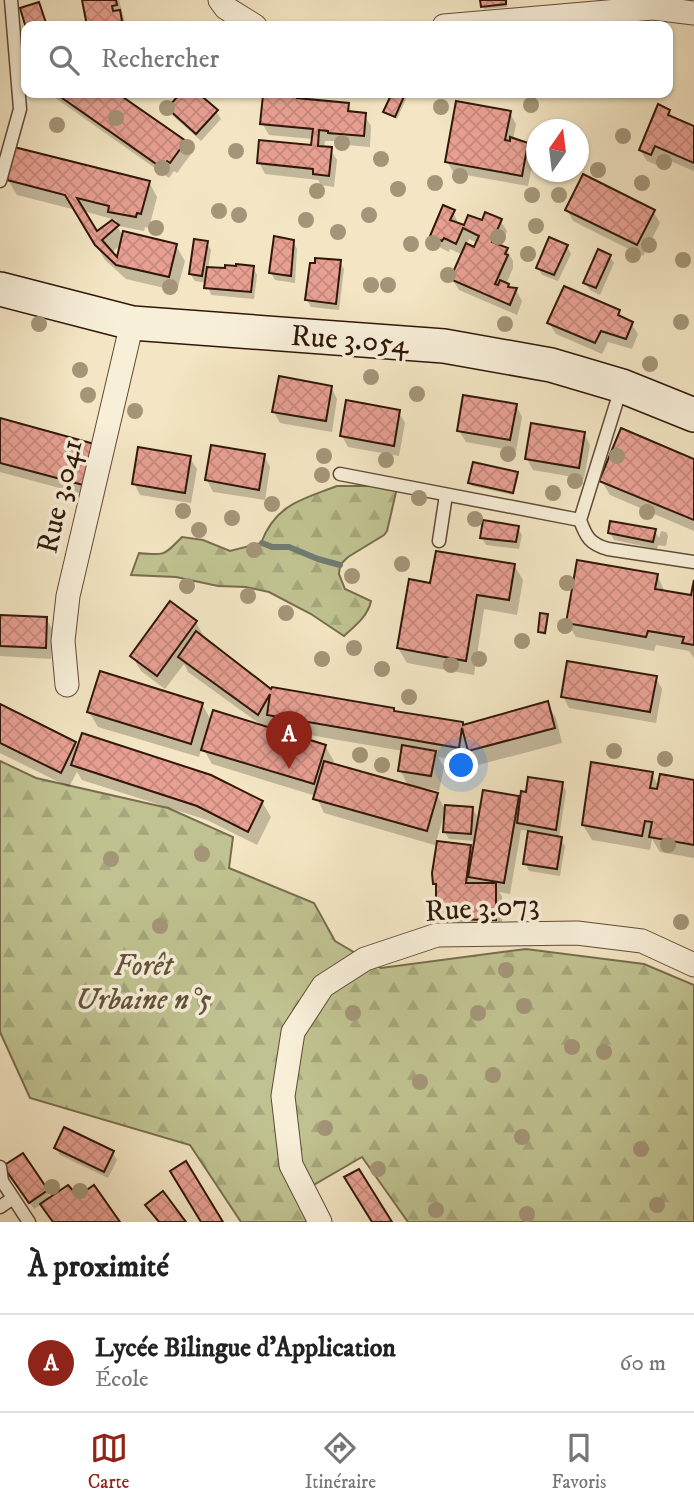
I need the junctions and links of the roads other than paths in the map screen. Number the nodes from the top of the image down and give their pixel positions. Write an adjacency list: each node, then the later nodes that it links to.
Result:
1 (11, 0): 6 (lane)
2 (220, 0): 4 (street)
3 (694, 13): 5 (street)
4 (247, 21)
5 (502, 21)
6 (0, 181)
7 (0, 289): 8 (street, Rue 3.054)
8 (132, 323): 9 (street, Rue 3.054); 16 (street, Rue 3.041)
9 (622, 386): 10 (street, Rue 3.054); 13 (lane)
10 (694, 415)
11 (340, 474): 12 (lane)
12 (446, 495): 13 (lane); 14 (lane)
13 (580, 520): 15 (lane)
14 (439, 541)
15 (694, 562)
16 (67, 685)
17 (694, 965): 22 (street, Rue 3.073)
18 (0, 1167): 19 (lane)
19 (13, 1198): 20 (lane); 21 (lane)
20 (0, 1207)
21 (29, 1222)
22 (320, 1222)

